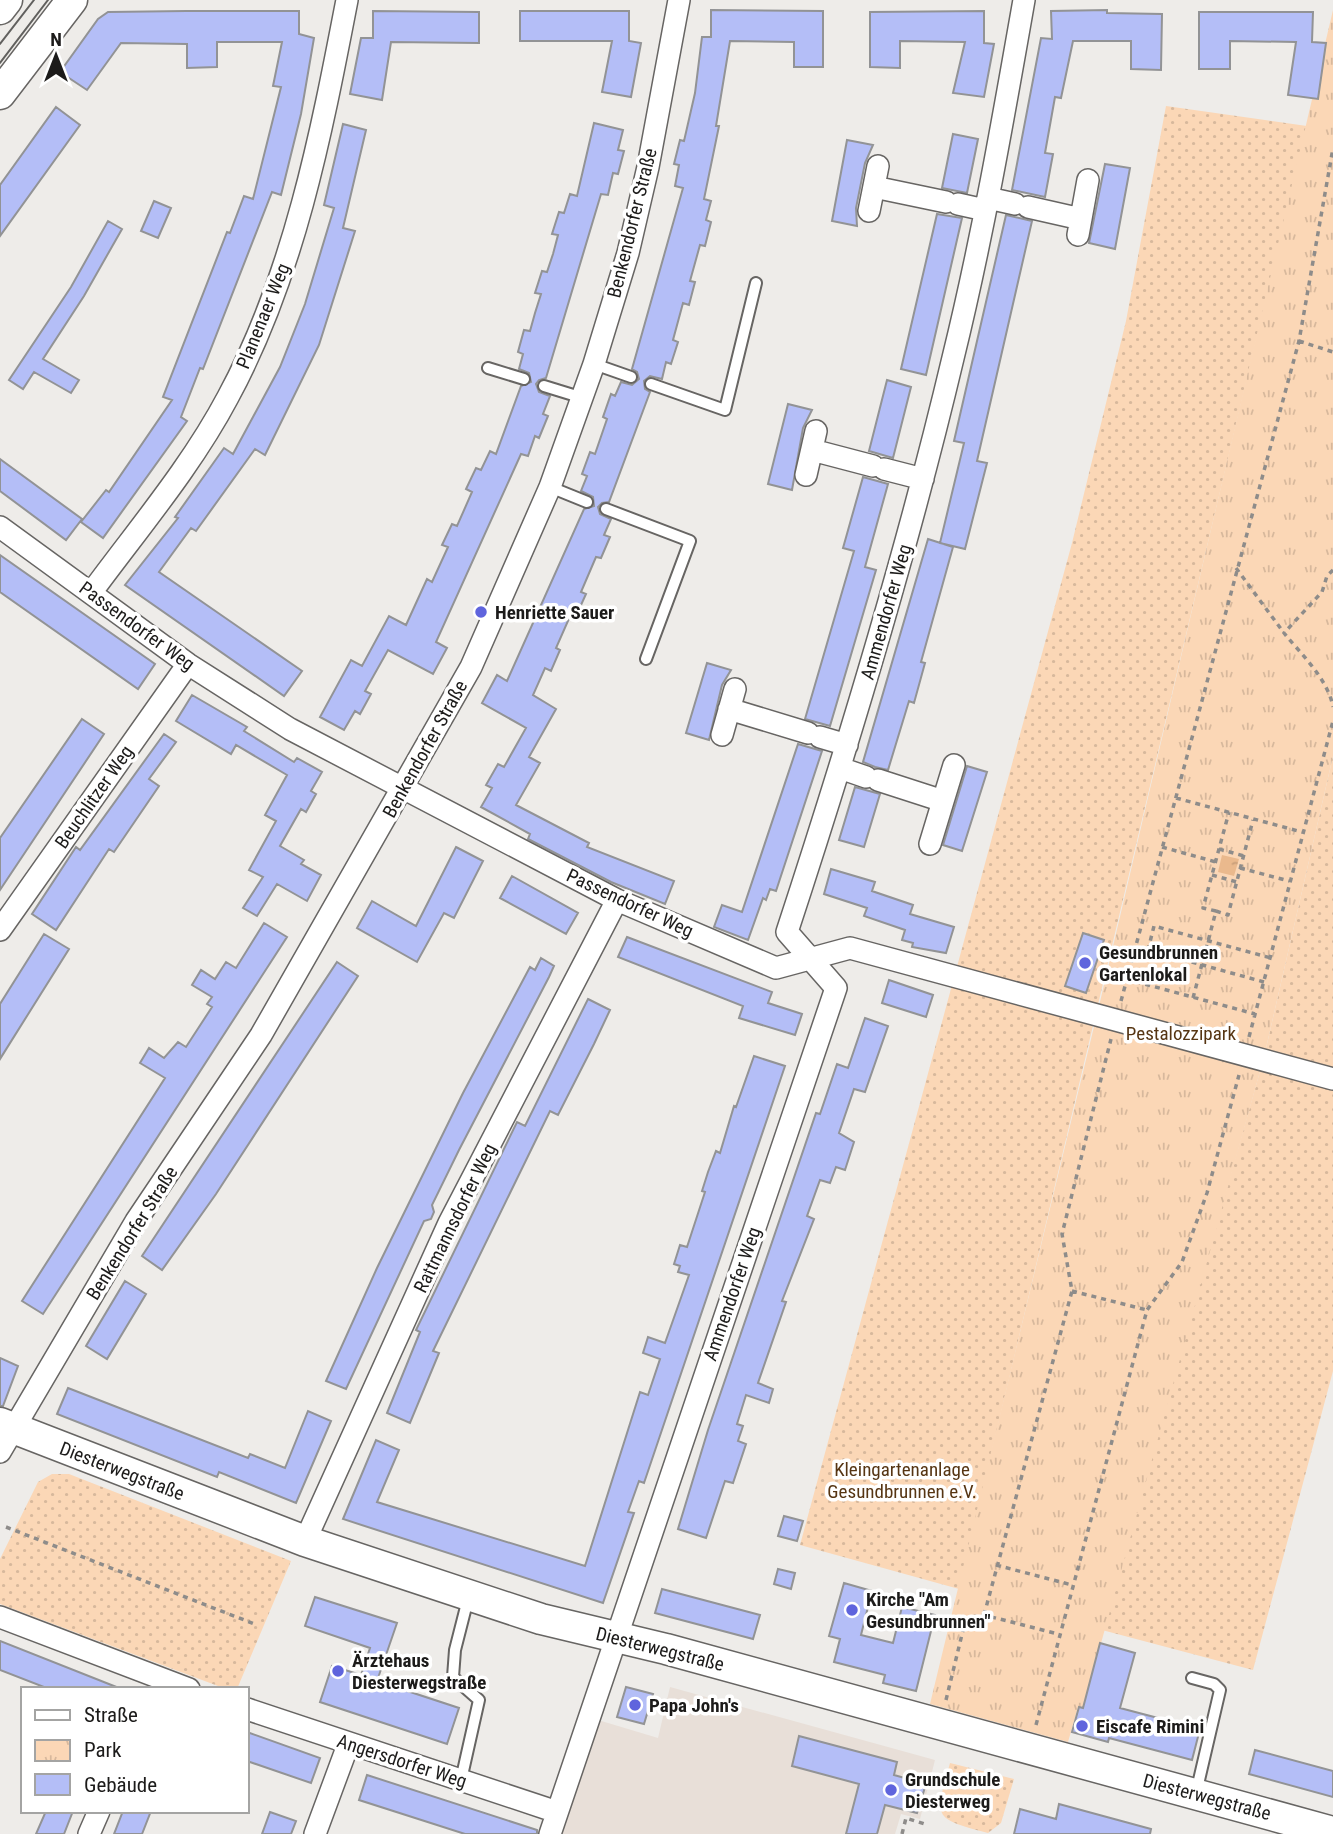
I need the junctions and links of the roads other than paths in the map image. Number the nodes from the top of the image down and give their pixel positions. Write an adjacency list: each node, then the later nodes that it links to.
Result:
1 (72, 0): 5 (street)
2 (347, 0): 23 (street, Planenaer Weg)
3 (679, 0): 10 (street, Benkendorfer Straße)
4 (1024, 0): 7 (street, Ammendorfer Weg)
5 (0, 94)
6 (1088, 180): 7 (street)
7 (987, 204): 8 (street); 18 (street, Ammendorfer Weg)
8 (869, 211)
9 (756, 284): 14 (lane)
10 (594, 364): 12 (lane); 16 (street, Benkendorfer Straße)
11 (488, 368): 13 (lane)
12 (631, 377)
13 (524, 379)
14 (651, 384)
15 (544, 386): 16 (lane)
16 (583, 398): 19 (street, Benkendorfer Straße)
17 (806, 475): 18 (street)
18 (923, 479): 27 (street, Ammendorfer Weg)
19 (550, 487): 20 (lane); 30 (street, Benkendorfer Straße)
20 (587, 502)
21 (606, 509): 24 (lane)
22 (0, 527): 23 (street, Passendorfer Weg)
23 (91, 593): 25 (street, Passendorfer Weg)
24 (646, 659)
25 (188, 664): 30 (street, Passendorfer Weg); 34 (street, Beuchlitzer Weg)
26 (722, 734): 27 (street)
27 (847, 745): 29 (street, Ammendorfer Weg)
28 (954, 765): 31 (street)
29 (840, 768): 31 (street); 35 (street, Ammendorfer Weg)
30 (403, 789): 33 (street, Passendorfer Weg); 37 (street, Benkendorfer Straße)
31 (943, 802): 32 (street)
32 (930, 844)
33 (617, 900): 35 (street, Passendorfer Weg); 38 (street, Rattmannsdorfer Weg)
34 (0, 930)
35 (813, 958): 36 (street, Passendorfer Weg); 41 (street, Ammendorfer Weg)
36 (1333, 1079)
37 (5, 1435): 38 (street, Diesterwegstraße)
38 (305, 1541): 39 (street, Diesterwegstraße)
39 (469, 1596): 41 (street, Diesterwegstraße); 47 (lane)
40 (0, 1617): 43 (street)
41 (616, 1638): 48 (street, Diesterwegstraße); 49 (street, Ammendorfer Weg)
42 (1192, 1678): 48 (lane)
43 (152, 1683): 44 (street)
44 (177, 1687)
45 (248, 1709): 46 (street, Angersdorfer Weg)
46 (348, 1745): 47 (street, Angersdorfer Weg); 53 (street)
47 (461, 1780): 49 (street, Angersdorfer Weg)
48 (1195, 1794): 51 (street, Diesterwegstraße)
49 (557, 1812): 54 (street, Ammendorfer Weg)
50 (98, 1813): 52 (street)
51 (1333, 1832)
52 (89, 1834)
53 (315, 1834)
54 (550, 1834)

